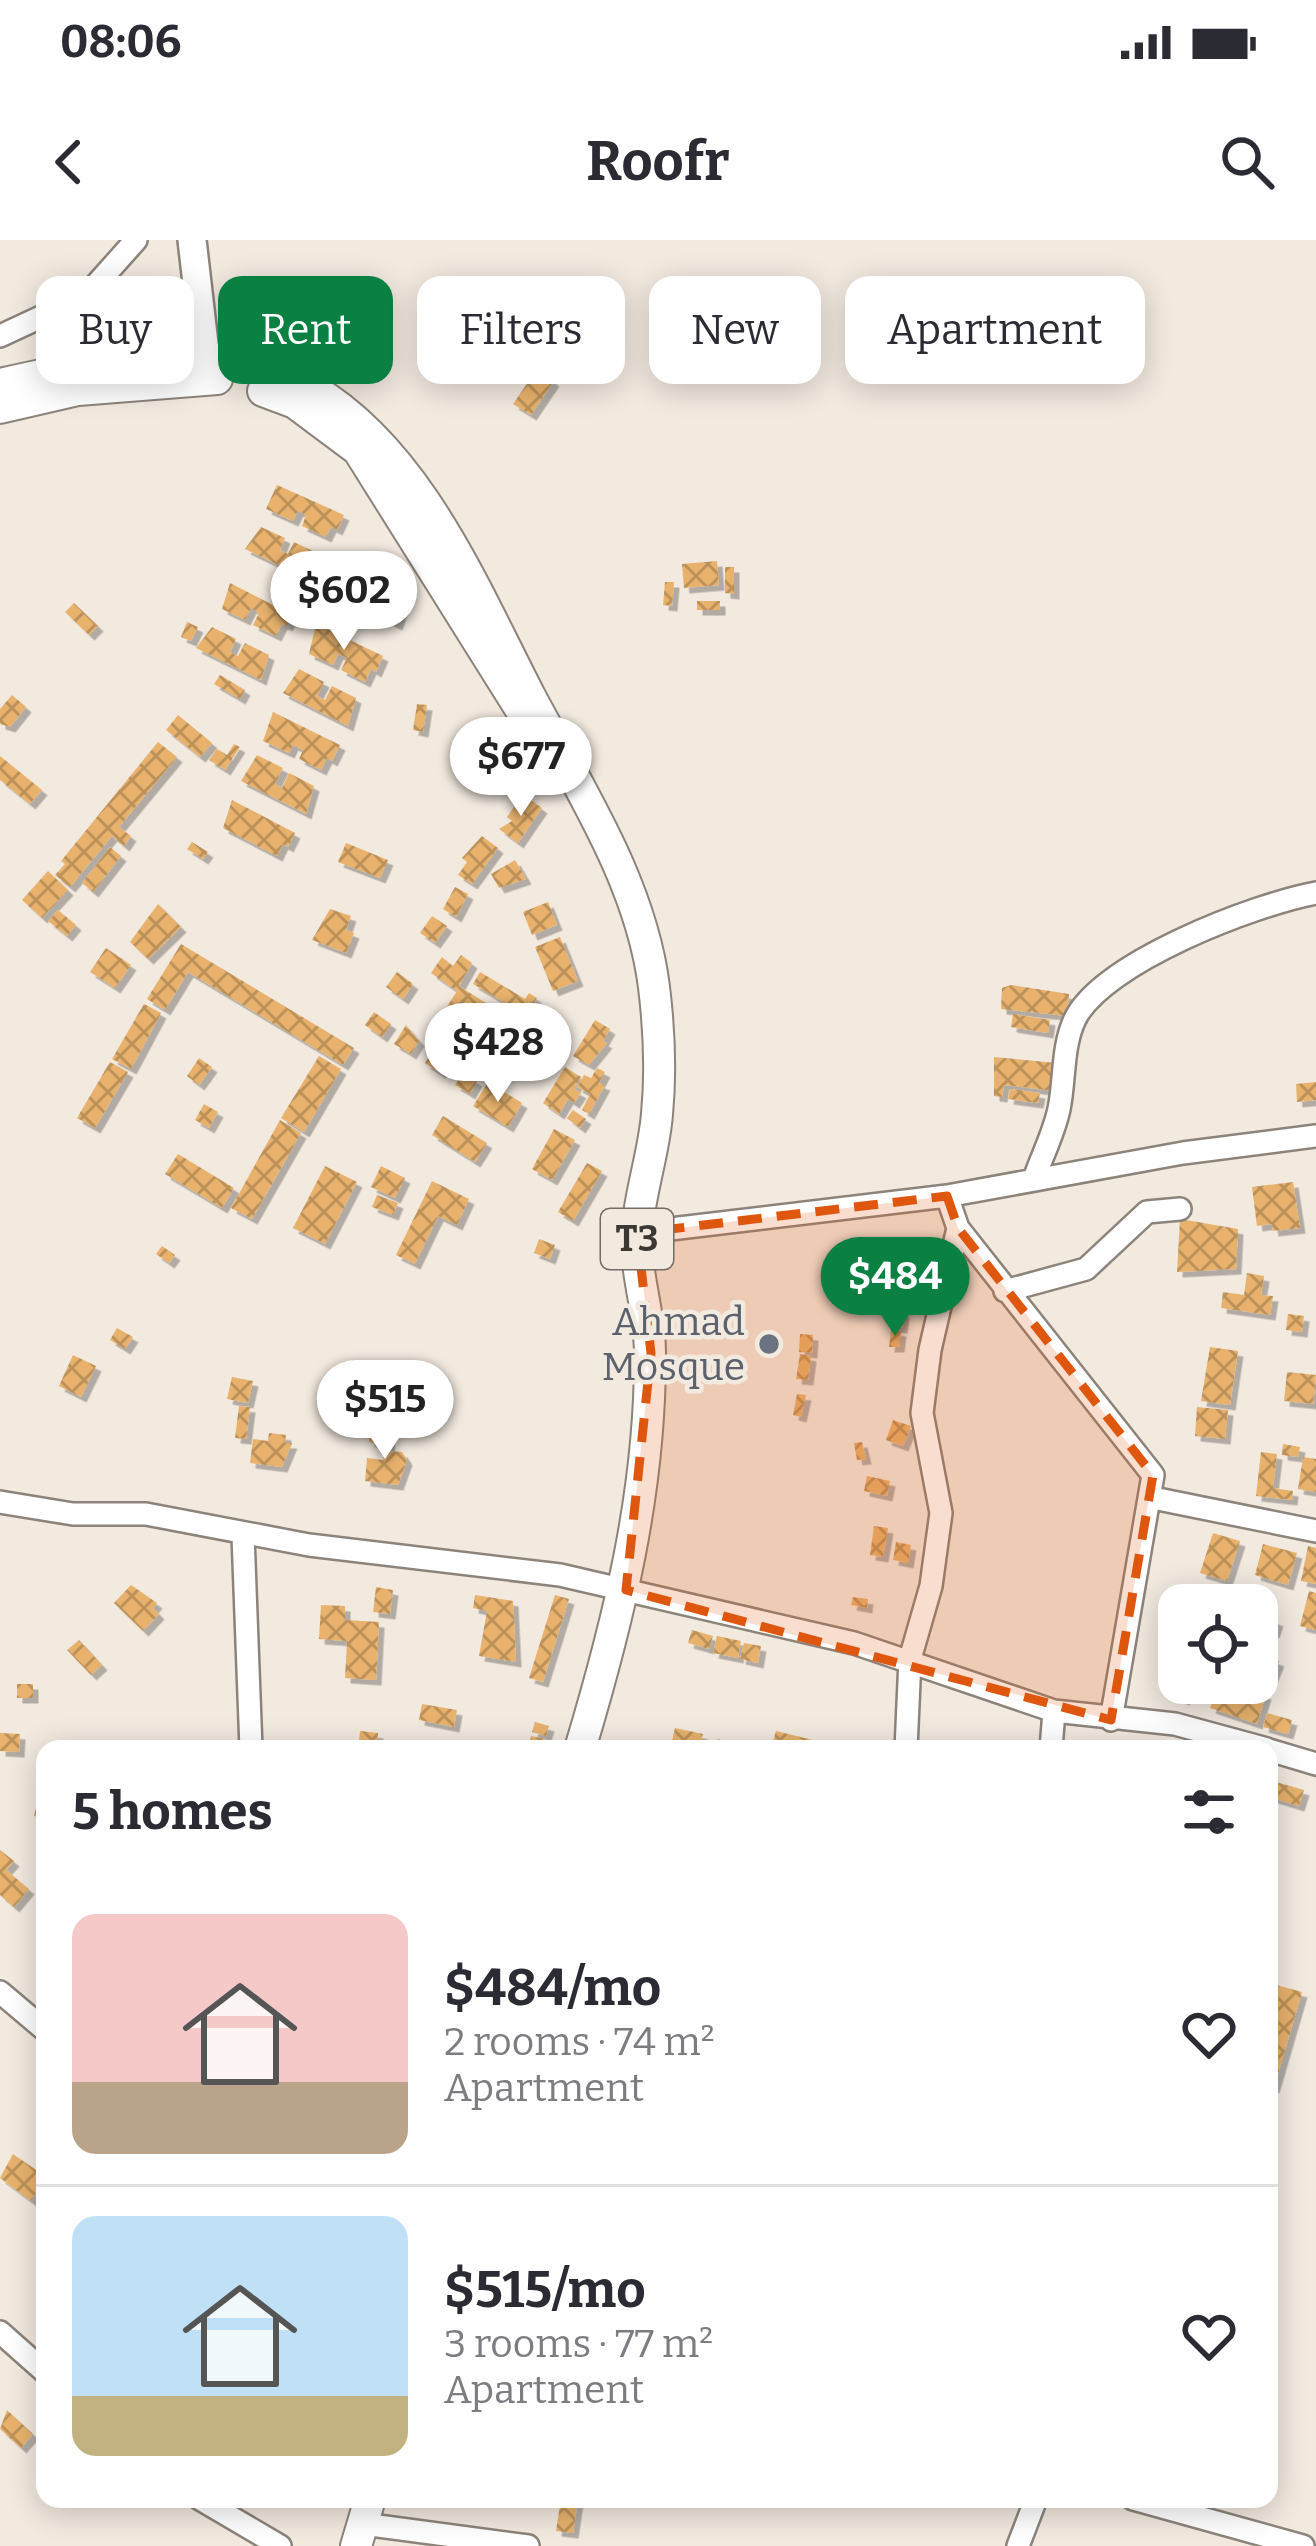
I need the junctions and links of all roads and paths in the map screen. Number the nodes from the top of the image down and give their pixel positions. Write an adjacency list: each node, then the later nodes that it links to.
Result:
1 (136, 240): 3 (street)
2 (192, 240): 4 (main road)
3 (0, 336)
4 (198, 368): 5 (highway, T3); 6 (highway, T3); 13 (highway, T3)
5 (0, 384)
6 (0, 408)
7 (1316, 892): 9 (street)
8 (1316, 1136): 9 (street)
9 (1034, 1179): 10 (street)
10 (947, 1196): 12 (street); 13 (street)
11 (1180, 1209): 14 (street)
12 (958, 1228): 14 (street); 20 (street)
13 (637, 1233): 19 (highway, T3)
14 (1005, 1291): 15 (street)
15 (1154, 1498): 17 (street); 22 (street)
16 (0, 1502): 18 (street)
17 (1316, 1532)
18 (243, 1534): 19 (street); 23 (street)
19 (626, 1590): 20 (street); 24 (highway, T3)
20 (910, 1659): 21 (street); 25 (street)
21 (1054, 1711): 22 (street); 26 (street)
22 (1112, 1720): 27 (street)
23 (251, 1740)
24 (583, 1740)
25 (906, 1740)
26 (1052, 1740)
27 (1235, 1740)
28 (1278, 1752): 29 (street)
29 (1316, 1764)
30 (0, 1992): 31 (street)
31 (36, 2022)
32 (0, 2332): 33 (street)
33 (36, 2364)
34 (215, 2508): 38 (street)
35 (1033, 2508): 40 (street)
36 (1166, 2508): 41 (street)
37 (363, 2523): 39 (street)
38 (280, 2546)
39 (528, 2546)
40 (1018, 2546)
41 (1303, 2546)

